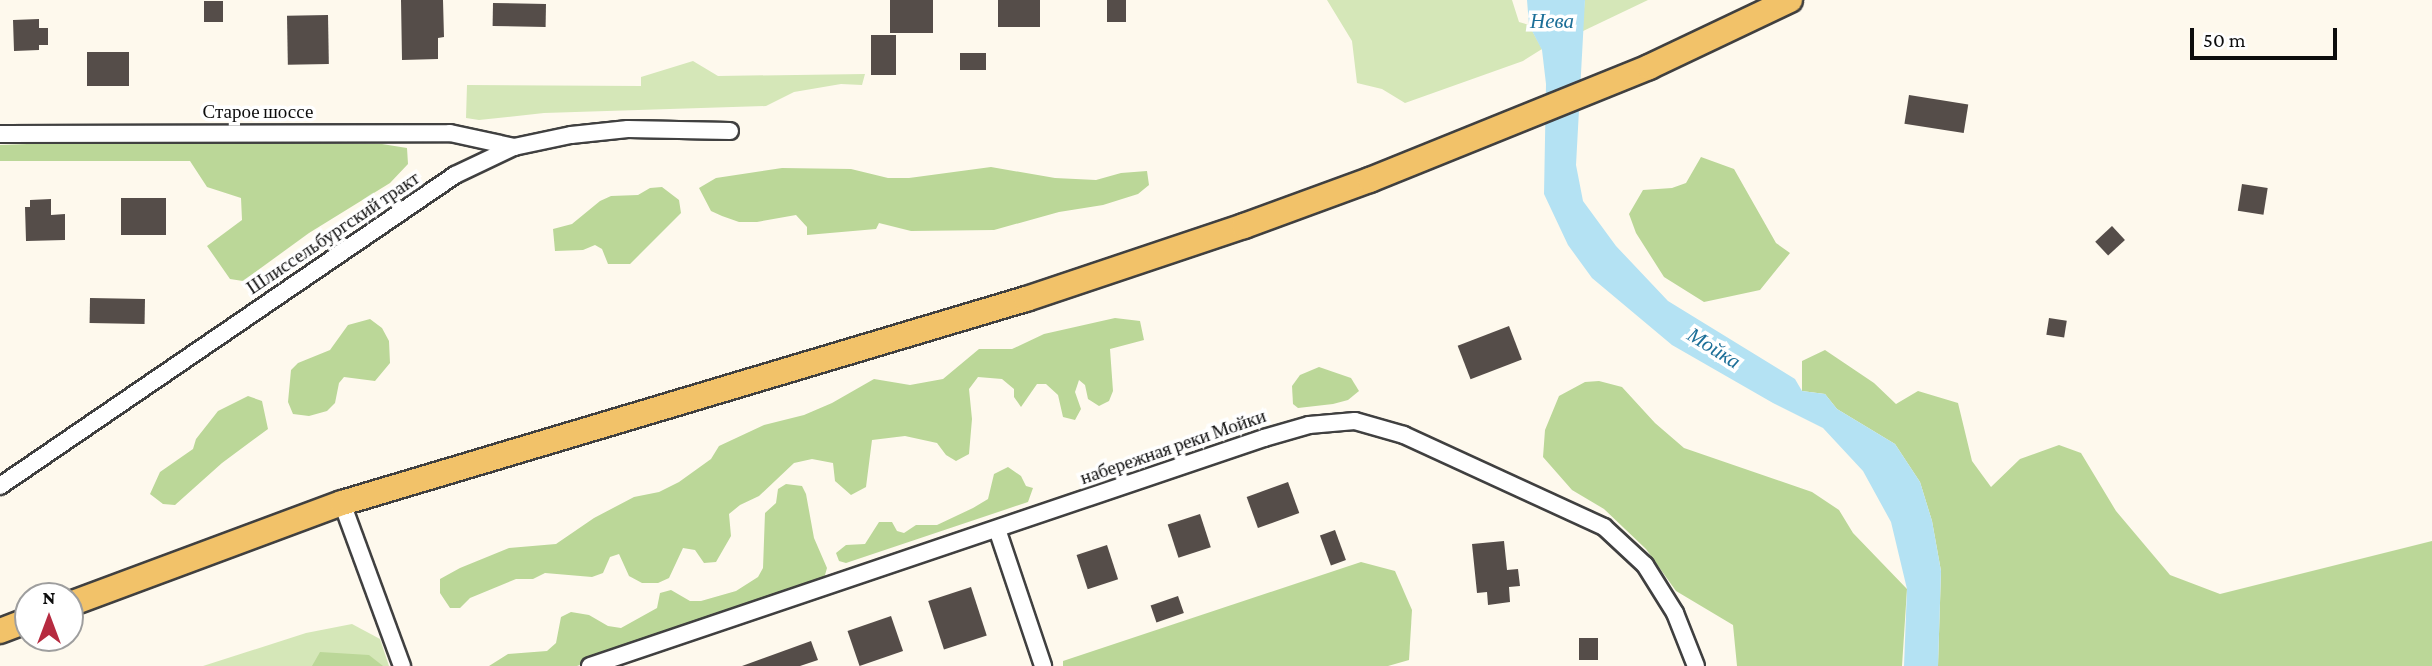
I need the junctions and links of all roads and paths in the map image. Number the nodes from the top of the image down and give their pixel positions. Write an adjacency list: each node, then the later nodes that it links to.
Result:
1 (1790, 0): 6 (main road)
2 (730, 131): 4 (street, Шлиссельбургский тракт)
3 (0, 134): 4 (street, Старое шоссе)
4 (514, 147): 5 (street, Шлиссельбургский тракт)
5 (0, 486)
6 (342, 503): 8 (main road); 9 (street)
7 (997, 529): 10 (street, набережная реки Мойки); 11 (street); 12 (street, набережная реки Мойки)
8 (84, 599)
9 (402, 666)
10 (590, 666)
11 (1043, 666)
12 (1696, 666)

